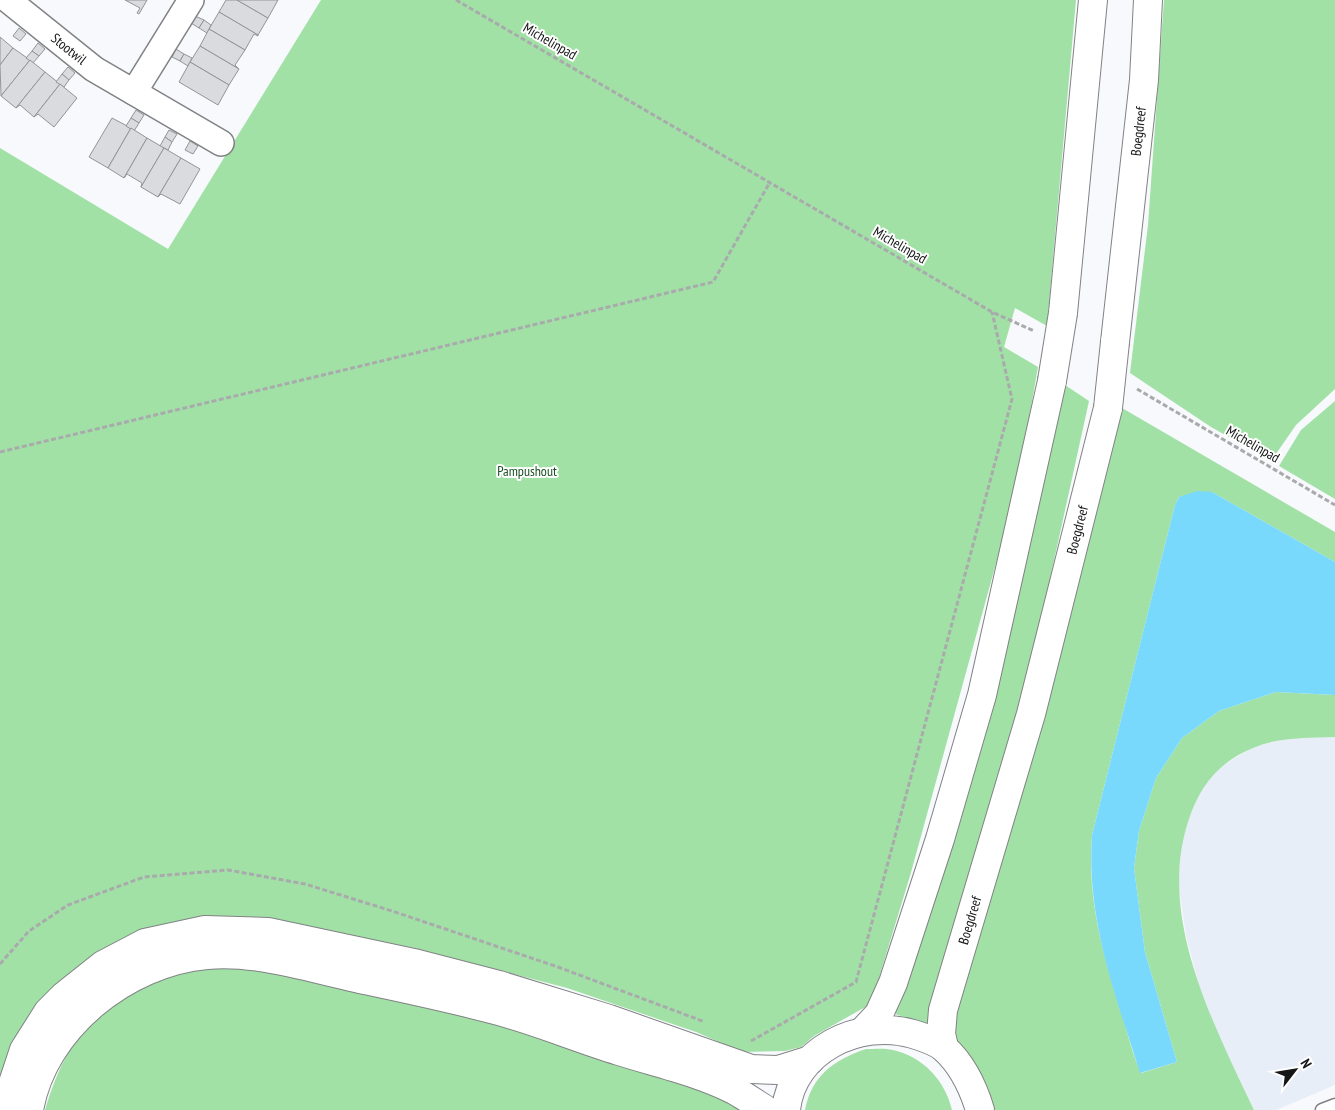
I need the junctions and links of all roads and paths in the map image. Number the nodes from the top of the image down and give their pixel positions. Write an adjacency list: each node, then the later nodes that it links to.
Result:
1 (8, 0): 6 (street, Stootwil)
2 (191, 0): 6 (street)
3 (456, 0): 8 (path, Michelinpad)
4 (1092, 0): 16 (main road, bridge)
5 (1148, 0): 18 (main road, Boegdreef, bridge)
6 (134, 92): 7 (street, Stootwil)
7 (221, 143)
8 (770, 182): 9 (path, Michelinpad); 12 (path)
9 (992, 312): 10 (path, Michelinpad); 17 (path)
10 (1043, 335)
11 (1130, 385): 13 (path, Michelinpad)
12 (0, 452)
13 (1335, 505)
14 (0, 964): 15 (path)
15 (708, 1024)
16 (865, 1029): 18 (main road); 19 (main road)
17 (742, 1038)
18 (944, 1048): 25 (main road)
19 (810, 1060): 21 (main road); 24 (main road)
20 (1335, 1105): 26 (lane)
21 (4, 1110)
22 (29, 1110): 23 (main road)
23 (766, 1110)
24 (786, 1110)
25 (980, 1110)
26 (1322, 1110)

